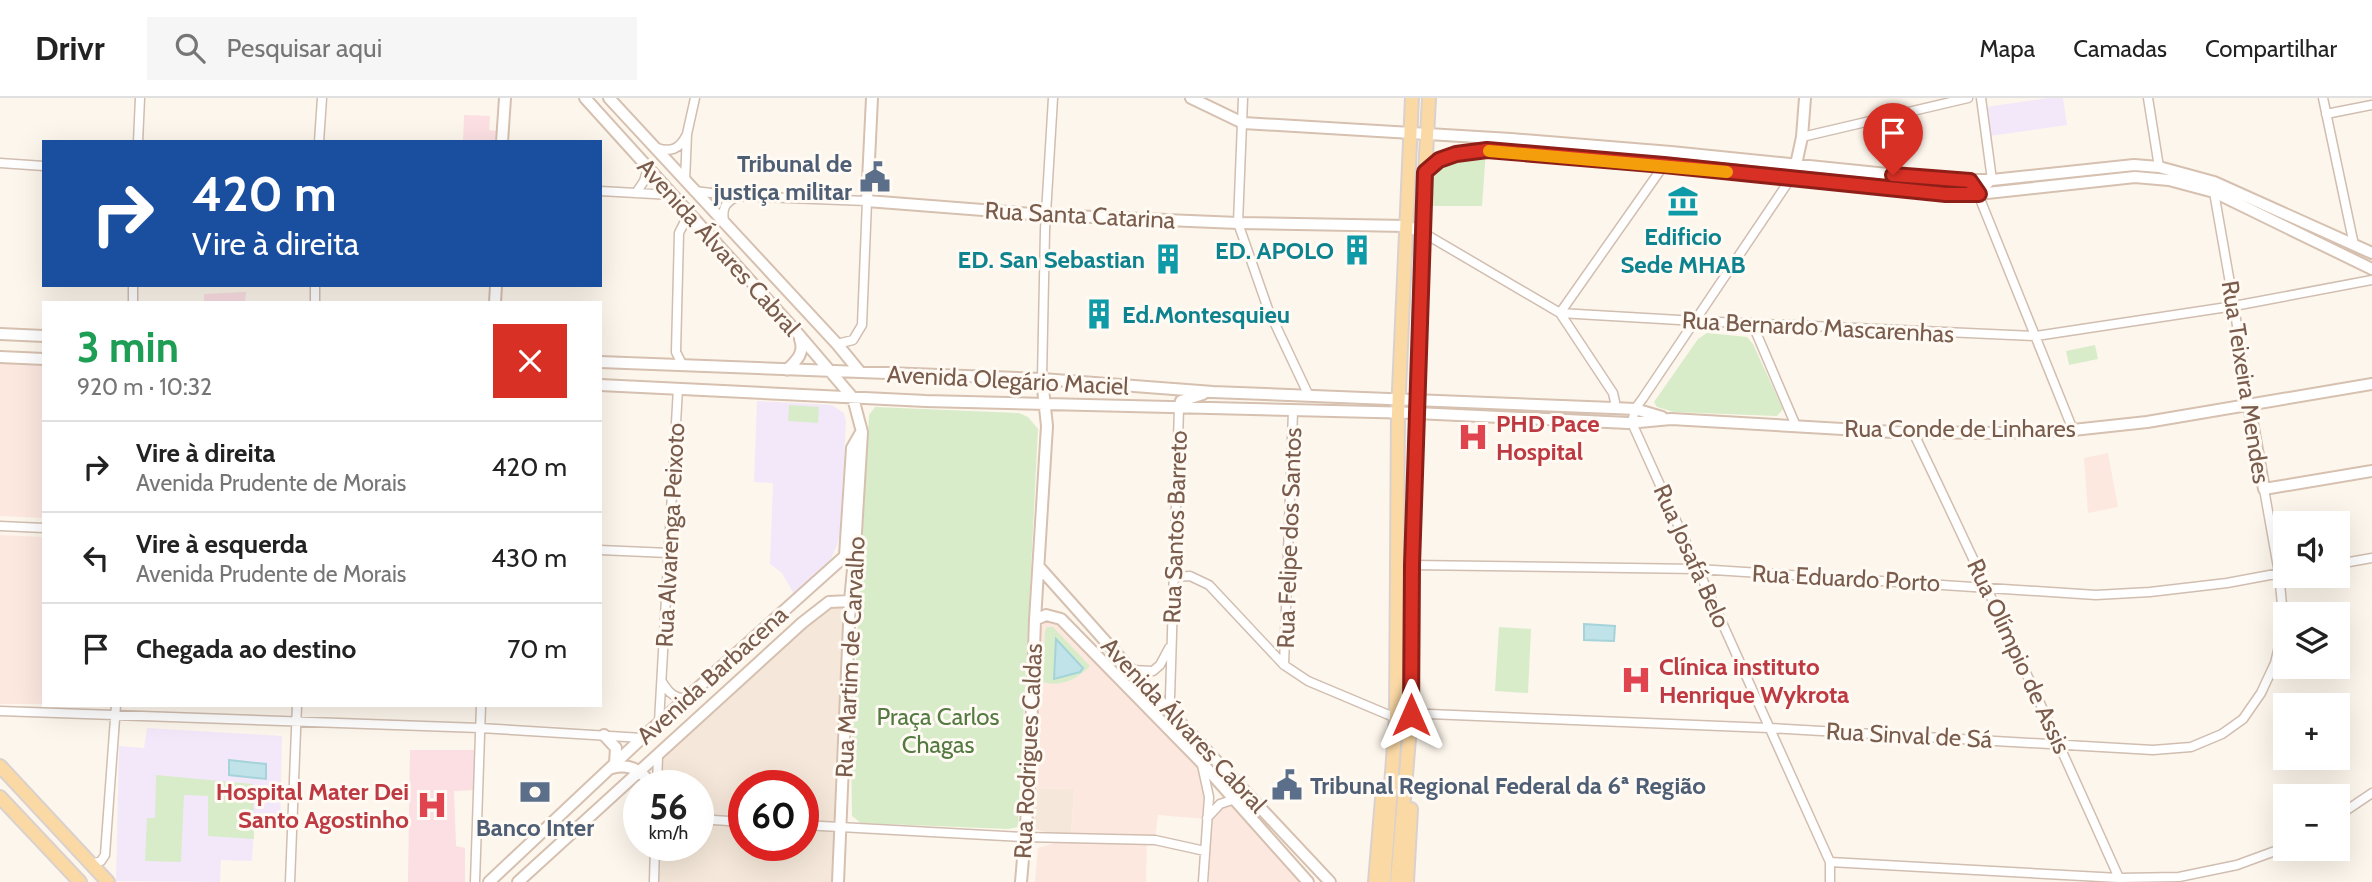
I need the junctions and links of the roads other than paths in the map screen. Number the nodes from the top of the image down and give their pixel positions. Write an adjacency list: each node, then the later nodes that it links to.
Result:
1 (140, 98): 25 (street)
2 (322, 98): 26 (street)
3 (505, 98): 27 (street)
4 (585, 98): 34 (street, Avenida Álvares Cabral)
5 (609, 98): 28 (street, Avenida Álvares Cabral)
6 (695, 98): 23 (street)
7 (872, 98): 47 (street)
8 (1053, 98): 48 (street)
9 (1191, 98): 20 (street)
10 (1243, 98): 20 (street, Rua Felipe dos Santos)
11 (1412, 98): 21 (main road)
12 (1429, 98): 22 (main road)
13 (1805, 98): 24 (street)
14 (1968, 98): 24 (street)
15 (1981, 98): 37 (street)
16 (2148, 98): 33 (street)
17 (2323, 98): 19 (street)
18 (2372, 105): 19 (street)
19 (2326, 114): 54 (street)
20 (1242, 123): 21 (street); 49 (street, Rua Felipe dos Santos)
21 (1410, 131): 22 (street); 51 (main road)
22 (1426, 133): 32 (street); 35 (main road)
23 (687, 134): 28 (street); 38 (street)
24 (1802, 137): 32 (street)
25 (138, 140)
26 (319, 140)
27 (502, 140)
28 (653, 147): 38 (street, Avenida Álvares Cabral)
29 (0, 163): 31 (street)
30 (1664, 165): 35 (street); 36 (street); 59 (street)
31 (42, 166)
32 (1797, 166): 36 (street); 39 (street)
33 (2159, 167): 37 (street); 54 (street)
34 (648, 168): 42 (street); 45 (street, Avenida Álvares Cabral)
35 (1425, 172): 53 (main road)
36 (1791, 178): 44 (street); 60 (street)
37 (1992, 180): 39 (street); 44 (street)
38 (685, 181): 41 (street, Avenida Álvares Cabral)
39 (1970, 181): 44 (street)
40 (602, 191): 42 (street)
41 (694, 191): 46 (street, Rua Santa Catarina); 50 (street, Avenida Álvares Cabral)
42 (636, 192): 45 (street)
43 (2214, 192): 44 (street); 56 (street); 58 (street, Rua Teixeira Mendes)
44 (1979, 194): 65 (street)
45 (672, 195): 52 (street, Avenida Álvares Cabral)
46 (738, 196): 47 (street, Rua Santa Catarina); 50 (street)
47 (867, 201): 48 (street, Rua Santa Catarina); 66 (street)
48 (1046, 215): 49 (street, Rua Santa Catarina); 74 (street)
49 (1238, 223): 51 (street, Rua Santa Catarina); 79 (street, Rua Felipe dos Santos)
50 (724, 224): 66 (street, Avenida Álvares Cabral)
51 (1406, 226): 53 (street, Rua Santa Catarina); 81 (main road)
52 (703, 229): 64 (street, Avenida Álvares Cabral); 70 (street)
53 (1422, 232): 59 (street, Rua Bernardo Mascarenhas); 84 (main road)
54 (2354, 245): 55 (street)
55 (2372, 253)
56 (2372, 270)
57 (2372, 280): 58 (street, Rua Bernardo Mascarenhas)
58 (2234, 306): 65 (street, Rua Bernardo Mascarenhas); 83 (street, Rua Teixeira Mendes)
59 (1560, 313): 60 (street, Rua Bernardo Mascarenhas); 86 (street)
60 (1696, 321): 61 (street, Rua Bernardo Mascarenhas); 87 (street)
61 (1752, 323): 65 (street, Rua Bernardo Mascarenhas); 92 (street)
62 (0, 334): 63 (street)
63 (42, 336)
64 (799, 336): 71 (street); 72 (street, Avenida Álvares Cabral)
65 (2036, 337): 93 (street)
66 (837, 344): 73 (street, Avenida Álvares Cabral)
67 (0, 357): 68 (street)
68 (42, 359)
69 (602, 362): 70 (street, Avenida Olegário Maciel)
70 (682, 364): 71 (street, Avenida Olegário Maciel)
71 (787, 370): 72 (street, Avenida Olegário Maciel)
72 (831, 372): 73 (street, Avenida Olegário Maciel); 80 (street, Avenida Álvares Cabral)
73 (860, 372): 74 (street, Avenida Olegário Maciel)
74 (1042, 379): 78 (street, Avenida Olegário Maciel); 82 (street, Rua Rodrigues Caldas)
75 (2372, 384): 83 (street, Rua Conde de Linhares)
76 (602, 385): 77 (street, Avenida Olegário Maciel)
77 (678, 388): 80 (street, Avenida Olegário Maciel); 102 (street, Rua Alvarenga Peixoto)
78 (1213, 392): 79 (street, Avenida Olegário Maciel); 85 (street)
79 (1309, 396): 81 (street, Avenida Olegário Maciel)
80 (853, 398): 82 (street, Avenida Olegário Maciel); 94 (street, Rua Martim de Carvalho)
81 (1399, 400): 84 (street, Avenida Olegário Maciel); 89 (main road)
82 (1045, 403): 85 (street, Avenida Olegário Maciel); 107 (street, Rua Rodrigues Caldas)
83 (2249, 405): 93 (street, Rua Conde de Linhares); 97 (street, Rua Teixeira Mendes)
84 (1416, 407): 86 (street, Rua Conde de Linhares); 89 (street, Avenida Olegário Maciel); 91 (street, Rua Conde de Linhares); 106 (main road)
85 (1179, 408): 88 (street, Avenida Olegário Maciel); 110 (street, Rua Santos Barreto)
86 (1613, 408): 87 (street, Rua Conde de Linhares)
87 (1635, 409): 90 (street, Rua Conde de Linhares); 91 (street)
88 (1293, 411): 89 (street, Avenida Olegário Maciel); 119 (street, Rua Felipe dos Santos)
89 (1398, 413): 132 (main road)
90 (1671, 419): 91 (street, Rua Conde de Linhares); 92 (street, Rua Conde de Linhares)
91 (1632, 423): 108 (street, Rua Josafá Belo)
92 (1796, 426): 95 (street, Rua Conde de Linhares)
93 (2073, 430): 95 (street, Rua Conde de Linhares)
94 (862, 432): 103 (street, Rua Martim de Carvalho); 113 (street, Rua Martim de Carvalho)
95 (1913, 432): 111 (street, Rua Olímpio de Assis)
96 (2372, 471): 97 (street)
97 (2264, 489): 100 (street, Rua Teixeira Mendes)
98 (0, 526): 99 (street)
99 (42, 528)
100 (2273, 530)
101 (602, 550): 102 (street)
102 (669, 553): 122 (street, Rua Alvarenga Peixoto)
103 (845, 556): 114 (street, Avenida Barbacena)
104 (2372, 558): 105 (street)
105 (2350, 562)
106 (1412, 565): 108 (street, Rua Eduardo Porto); 131 (main road)
107 (1040, 568): 116 (street, Rua Rodrigues Caldas); 121 (street, Avenida Álvares Cabral)
108 (1699, 569): 111 (street, Rua Eduardo Porto); 136 (street, Rua Josafá Belo)
109 (2273, 574): 111 (street, Rua Eduardo Porto)
110 (1174, 577): 118 (street, Rua Santos Barreto); 119 (street)
111 (1988, 587): 140 (street, Rua Olímpio de Assis)
112 (2283, 588): 140 (street, Rua Sinval de Sá)
113 (850, 601): 117 (street, Avenida Barbacena); 155 (street, Rua Martim de Carvalho)
114 (789, 607): 115 (street, Avenida Barbacena); 117 (street)
115 (779, 615): 117 (street); 120 (street, Avenida Barbacena)
116 (1035, 620): 137 (street, Avenida Álvares Cabral); 156 (street, Rua Rodrigues Caldas)
117 (798, 627): 123 (street, Avenida Barbacena)
118 (1171, 645): 121 (street, Rua Santos Barreto); 128 (street, Rua Santos Barreto)
119 (1284, 665): 132 (street)
120 (722, 666): 123 (street); 124 (street, Avenida Barbacena)
121 (1131, 670): 128 (street, Avenida Álvares Cabral)
122 (662, 681): 124 (street, Rua Alvarenga Peixoto); 134 (street, Rua Alvarenga Peixoto)
123 (736, 683): 130 (street, Avenida Barbacena)
124 (686, 699): 130 (street); 134 (street, Avenida Barbacena)
125 (297, 707): 133 (street)
126 (481, 707): 135 (street)
127 (116, 710): 129 (street); 133 (street); 162 (street)
128 (1169, 710): 137 (street, Rua Santos Barreto); 157 (street, Avenida Álvares Cabral)
129 (0, 711)
130 (701, 715): 141 (street, Avenida Barbacena)
131 (1411, 715): 136 (street, Rua Sinval de Sá); 178 (main road); 179 (main road)
132 (1396, 718): 176 (main road); 177 (main road)
133 (296, 721): 135 (street); 166 (street)
134 (659, 722): 139 (street, Avenida Barbacena)
135 (481, 728): 138 (street); 167 (street)
136 (1769, 728): 140 (street, Rua Sinval de Sá); 161 (street, Rua Josafá Belo)
137 (1170, 730): 142 (street, Avenida Álvares Cabral)
138 (604, 735): 139 (street); 144 (street)
139 (642, 738): 144 (street, Avenida Barbacena)
140 (2059, 743): 163 (street, Rua Olímpio de Assis)
141 (658, 755): 146 (street, Avenida Barbacena); 147 (street)
142 (1201, 762): 151 (street, Avenida Álvares Cabral); 153 (street)
143 (0, 766): 162 (main road)
144 (612, 766): 145 (street); 168 (street, Avenida Barbacena)
145 (637, 770)
146 (642, 770)
147 (656, 770)
148 (623, 787): 169 (street, Avenida Barbacena)
149 (2372, 793): 152 (street)
150 (0, 797): 164 (main road)
151 (1235, 799): 153 (street); 157 (street); 174 (street, Avenida Álvares Cabral)
152 (2350, 808)
153 (1207, 818): 158 (street)
154 (819, 826): 155 (street)
155 (842, 828): 156 (street); 171 (street, Rua Martim de Carvalho)
156 (1024, 836): 158 (street); 172 (street, Rua Rodrigues Caldas)
157 (1298, 847): 175 (street, Avenida Álvares Cabral)
158 (1205, 851): 173 (street)
159 (2273, 852): 163 (street)
160 (655, 861): 170 (street)
161 (1830, 862): 163 (street); 180 (street, Rua Josafá Belo)
162 (91, 864): 165 (main road)
163 (2119, 880)
164 (80, 882)
165 (108, 882)
166 (290, 882)
167 (475, 882)
168 (489, 882)
169 (518, 882)
170 (654, 882)
171 (838, 882)
172 (1021, 882)
173 (1203, 882)
174 (1308, 882)
175 (1330, 882)
176 (1375, 882)
177 (1384, 882)
178 (1397, 882)
179 (1407, 882)
180 (1830, 882)

